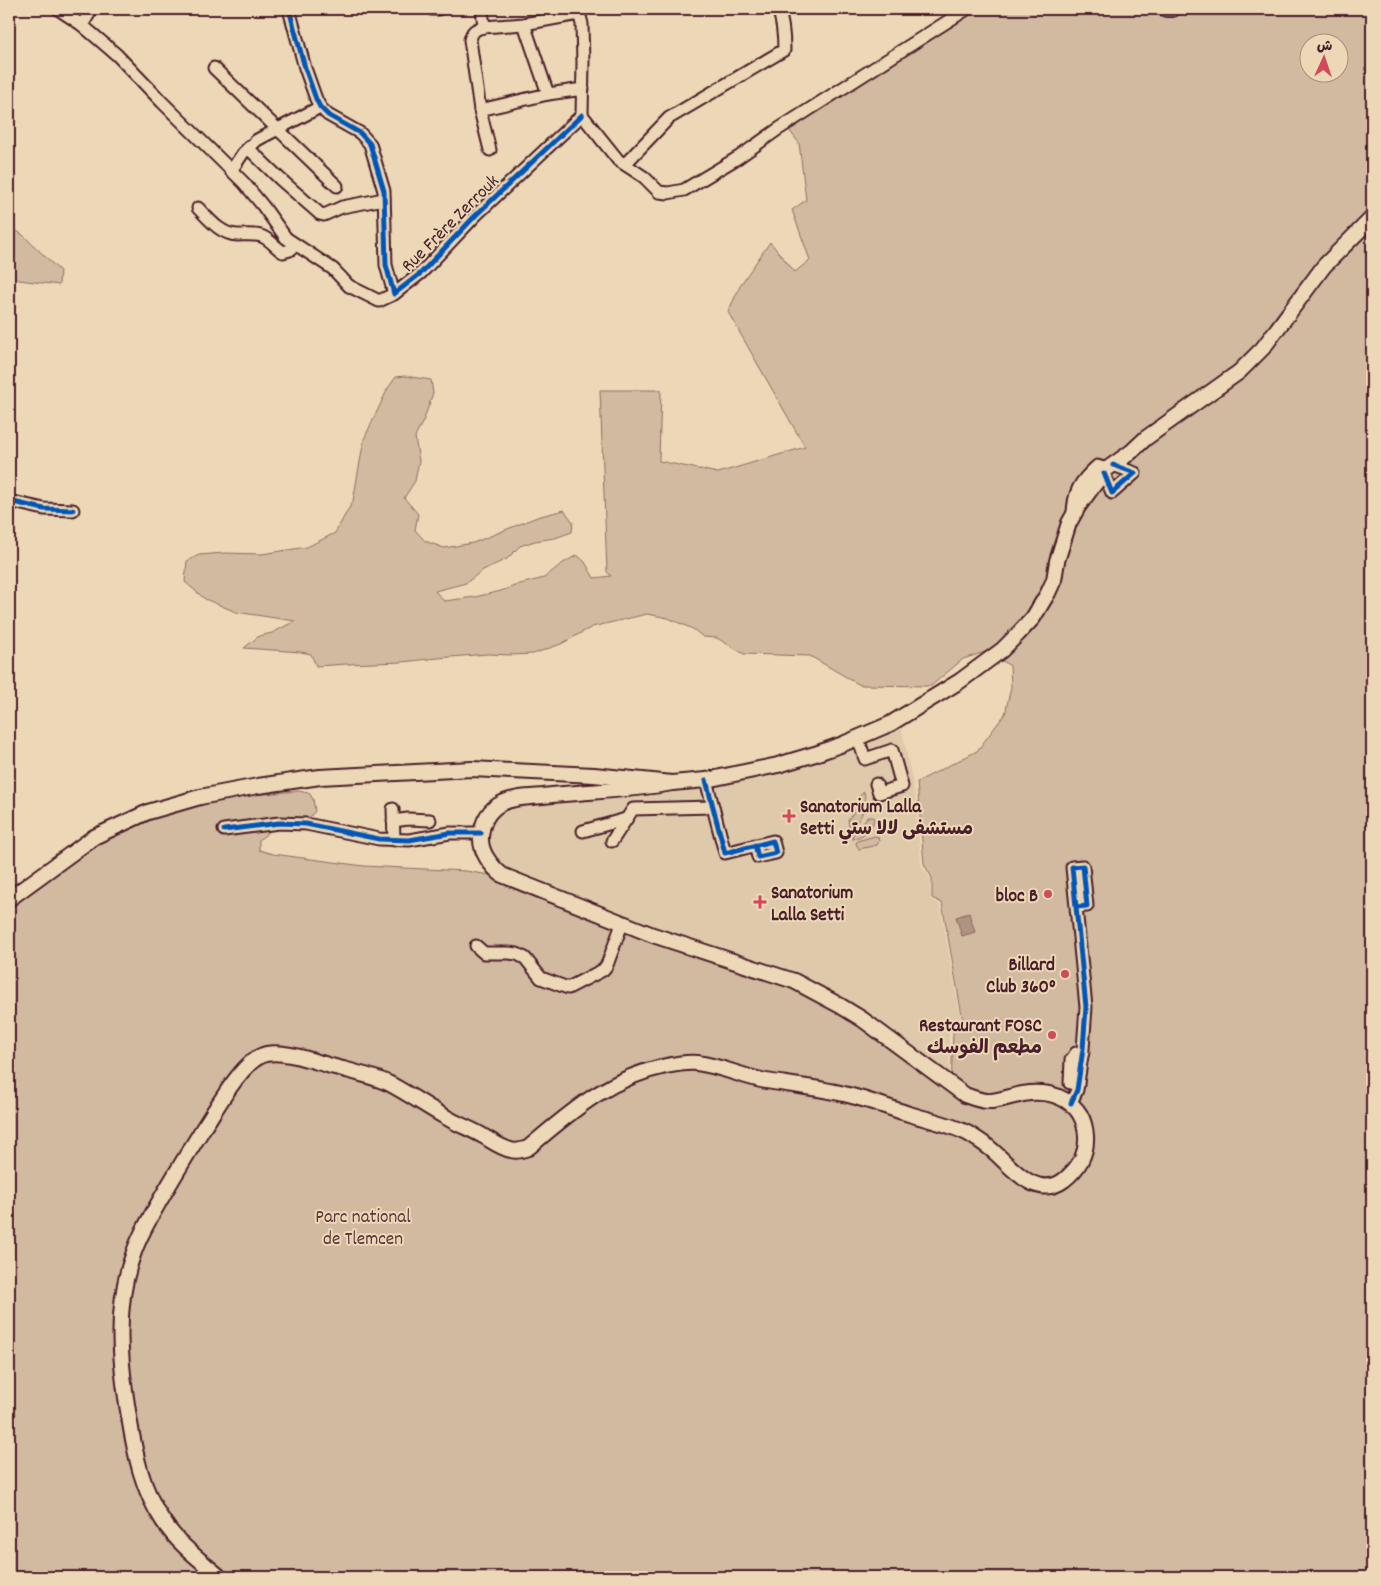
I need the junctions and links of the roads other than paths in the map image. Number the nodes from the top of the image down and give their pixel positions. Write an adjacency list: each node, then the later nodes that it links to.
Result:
1 (58, 9): 13 (street)
2 (92, 9): 13 (street)
3 (289, 9): 18 (street)
4 (432, 9): 5 (street)
5 (438, 9)
6 (482, 9): 14 (street)
7 (778, 9): 24 (street)
8 (967, 9): 24 (street)
9 (1166, 9): 10 (main road)
10 (1172, 9)
11 (579, 11): 12 (street); 16 (street)
12 (524, 24): 14 (street); 17 (street)
13 (82, 25): 25 (street)
14 (484, 27): 19 (street)
15 (214, 68): 21 (street)
16 (583, 89): 17 (street); 20 (street)
17 (548, 94): 19 (street)
18 (320, 107): 21 (street); 27 (street, Rue Frère Zerrouk)
19 (480, 110): 23 (street)
20 (582, 115): 24 (street); 31 (street, Rue Frère Zerrouk)
21 (277, 129): 22 (street); 26 (street)
22 (248, 148): 25 (street); 27 (street)
23 (490, 150)
24 (625, 164)
25 (232, 171): 30 (street)
26 (337, 186)
27 (384, 199): 31 (street, Rue Frère Zerrouk)
28 (198, 208): 30 (street)
29 (1372, 218): 34 (main road)
30 (296, 245): 31 (street)
31 (394, 294)
32 (9, 501): 33 (street)
33 (73, 510)
34 (858, 738): 35 (main road); 37 (street)
35 (706, 780): 36 (main road); 38 (street)
36 (672, 783): 43 (main road); 47 (main road)
37 (876, 784)
38 (713, 807): 39 (street); 46 (street)
39 (626, 819): 42 (street); 45 (street)
40 (430, 820): 44 (street)
41 (224, 830): 44 (street)
42 (583, 831)
43 (481, 833): 44 (street); 49 (main road)
44 (394, 840)
45 (612, 841)
46 (755, 845)
47 (9, 899)
48 (1076, 907): 51 (street)
49 (622, 924): 50 (street); 51 (main road)
50 (476, 946)
51 (1071, 1103): 52 (main road)
52 (220, 1577)

